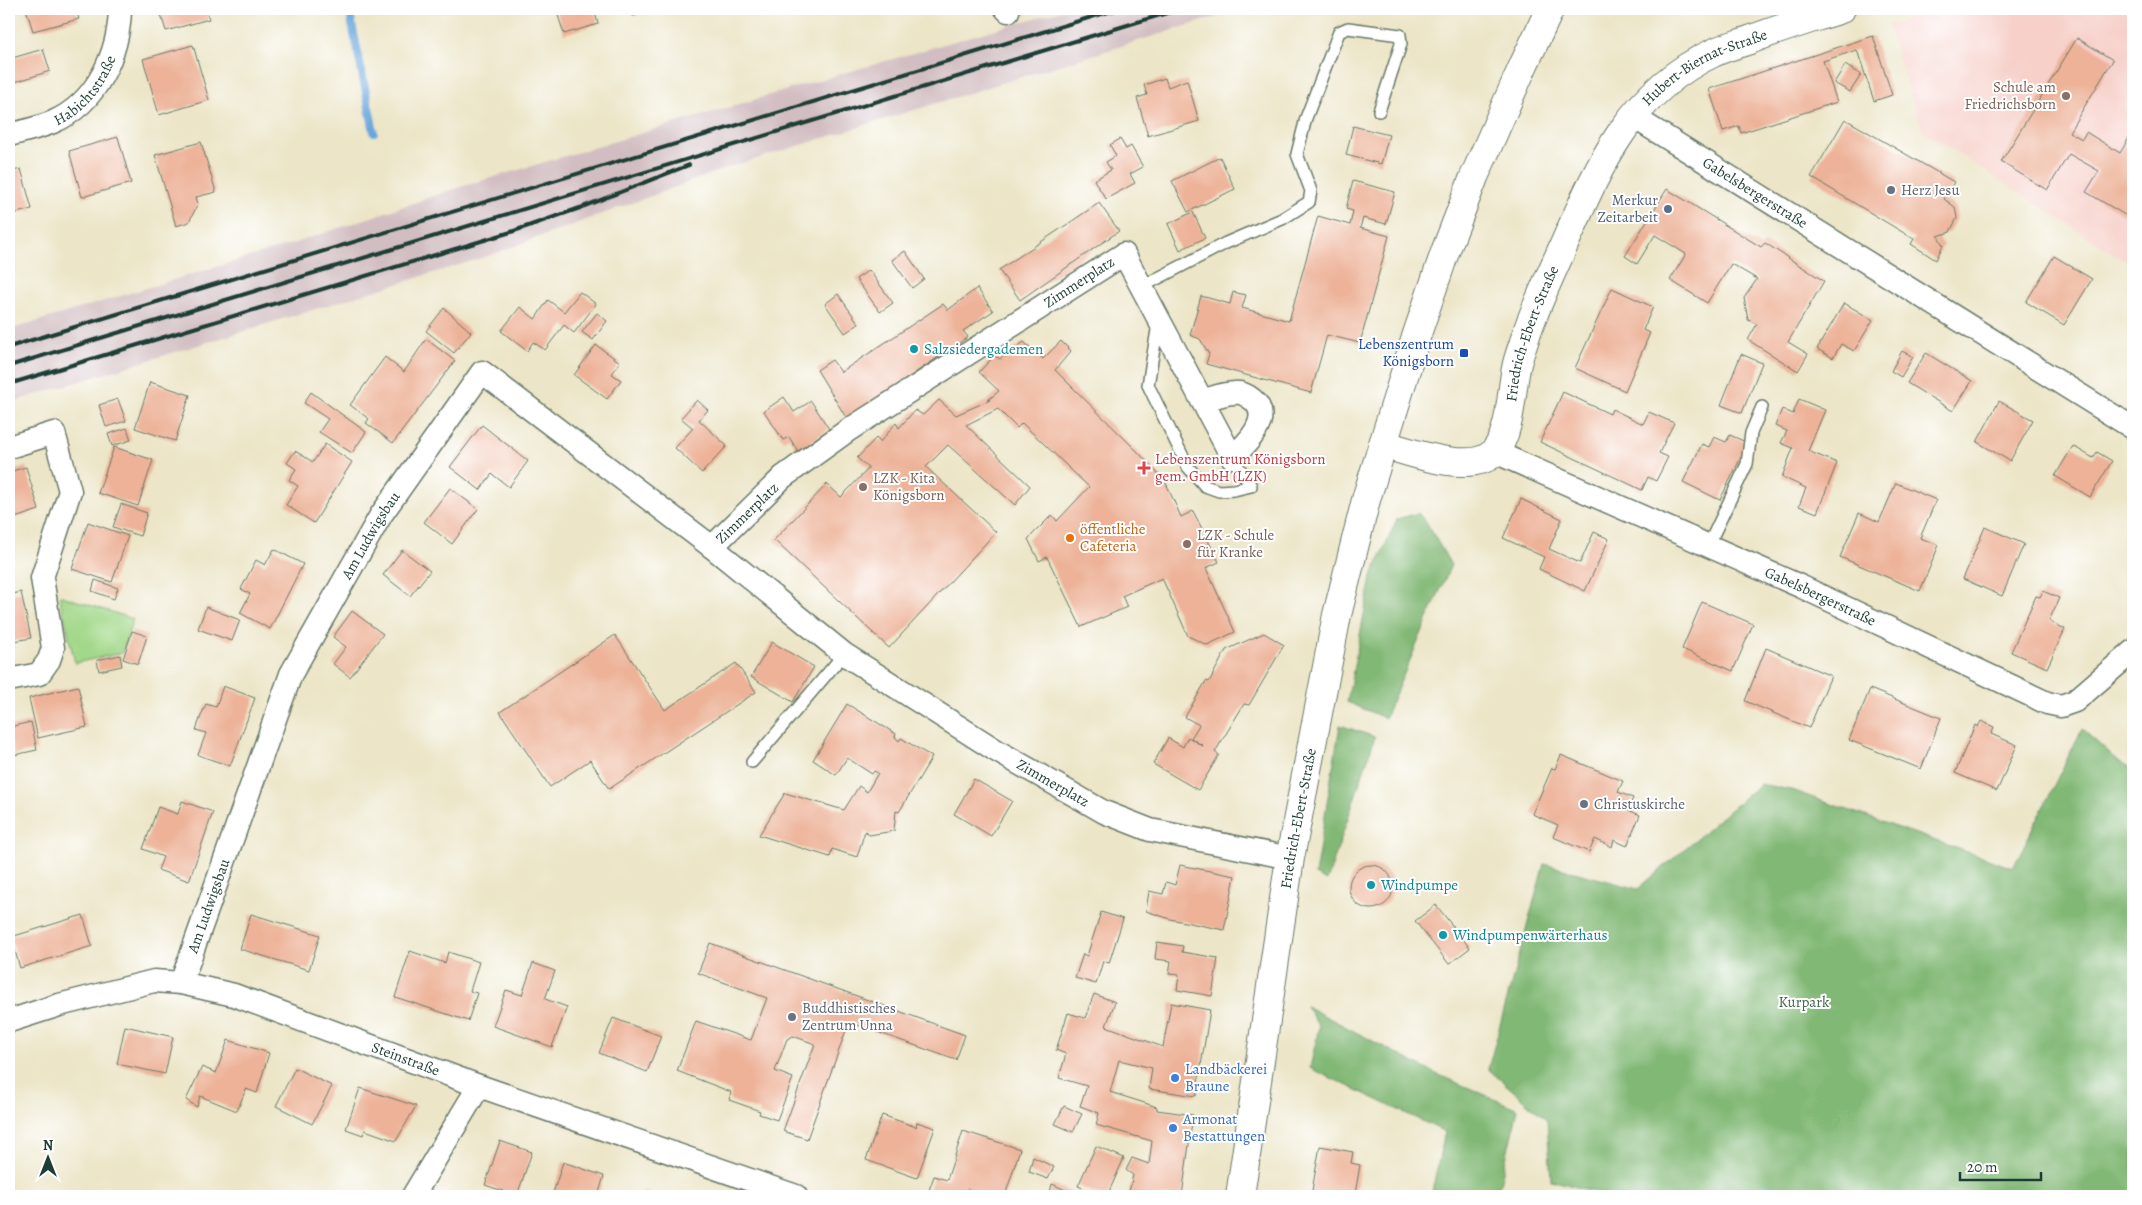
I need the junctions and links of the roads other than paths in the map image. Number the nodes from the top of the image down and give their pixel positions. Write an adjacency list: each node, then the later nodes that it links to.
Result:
1 (120, 9): 6 (street, Habichtstraße)
2 (1550, 9): 12 (main road, Friedrich-Ebert-Straße)
3 (1841, 9): 5 (main road, Hubert-Biernat-Straße)
4 (1379, 111): 7 (lane)
5 (1632, 116): 11 (street, Gabelsbergerstraße); 14 (main road, Friedrich-Ebert-Straße)
6 (9, 135)
7 (1141, 287): 8 (street, Zimmerplatz); 17 (street, Zimmerplatz)
8 (1159, 320): 9 (street, Zimmerplatz); 15 (lane)
9 (1202, 401): 15 (street, Zimmerplatz); 15 (street)
10 (1762, 407): 16 (lane)
11 (2133, 428)
12 (1383, 444): 14 (main road); 22 (main road, Friedrich-Ebert-Straße)
13 (9, 447): 20 (street)
14 (1495, 452): 16 (street, Gabelsbergerstraße)
15 (1232, 457)
16 (1708, 546): 18 (street, Gabelsbergerstraße)
17 (712, 547): 19 (street, Zimmerplatz); 23 (street, Am Ludwigsbau)
18 (2133, 651)
19 (844, 654): 21 (lane); 22 (street, Zimmerplatz)
20 (9, 680)
21 (752, 762)
22 (1290, 858): 28 (main road, Friedrich-Ebert-Straße)
23 (181, 983): 24 (street, Steinstraße); 25 (street, Steinstraße)
24 (9, 1022)
25 (479, 1086): 26 (street); 27 (street, Steinstraße)
26 (413, 1196)
27 (796, 1196)
28 (1240, 1196)

